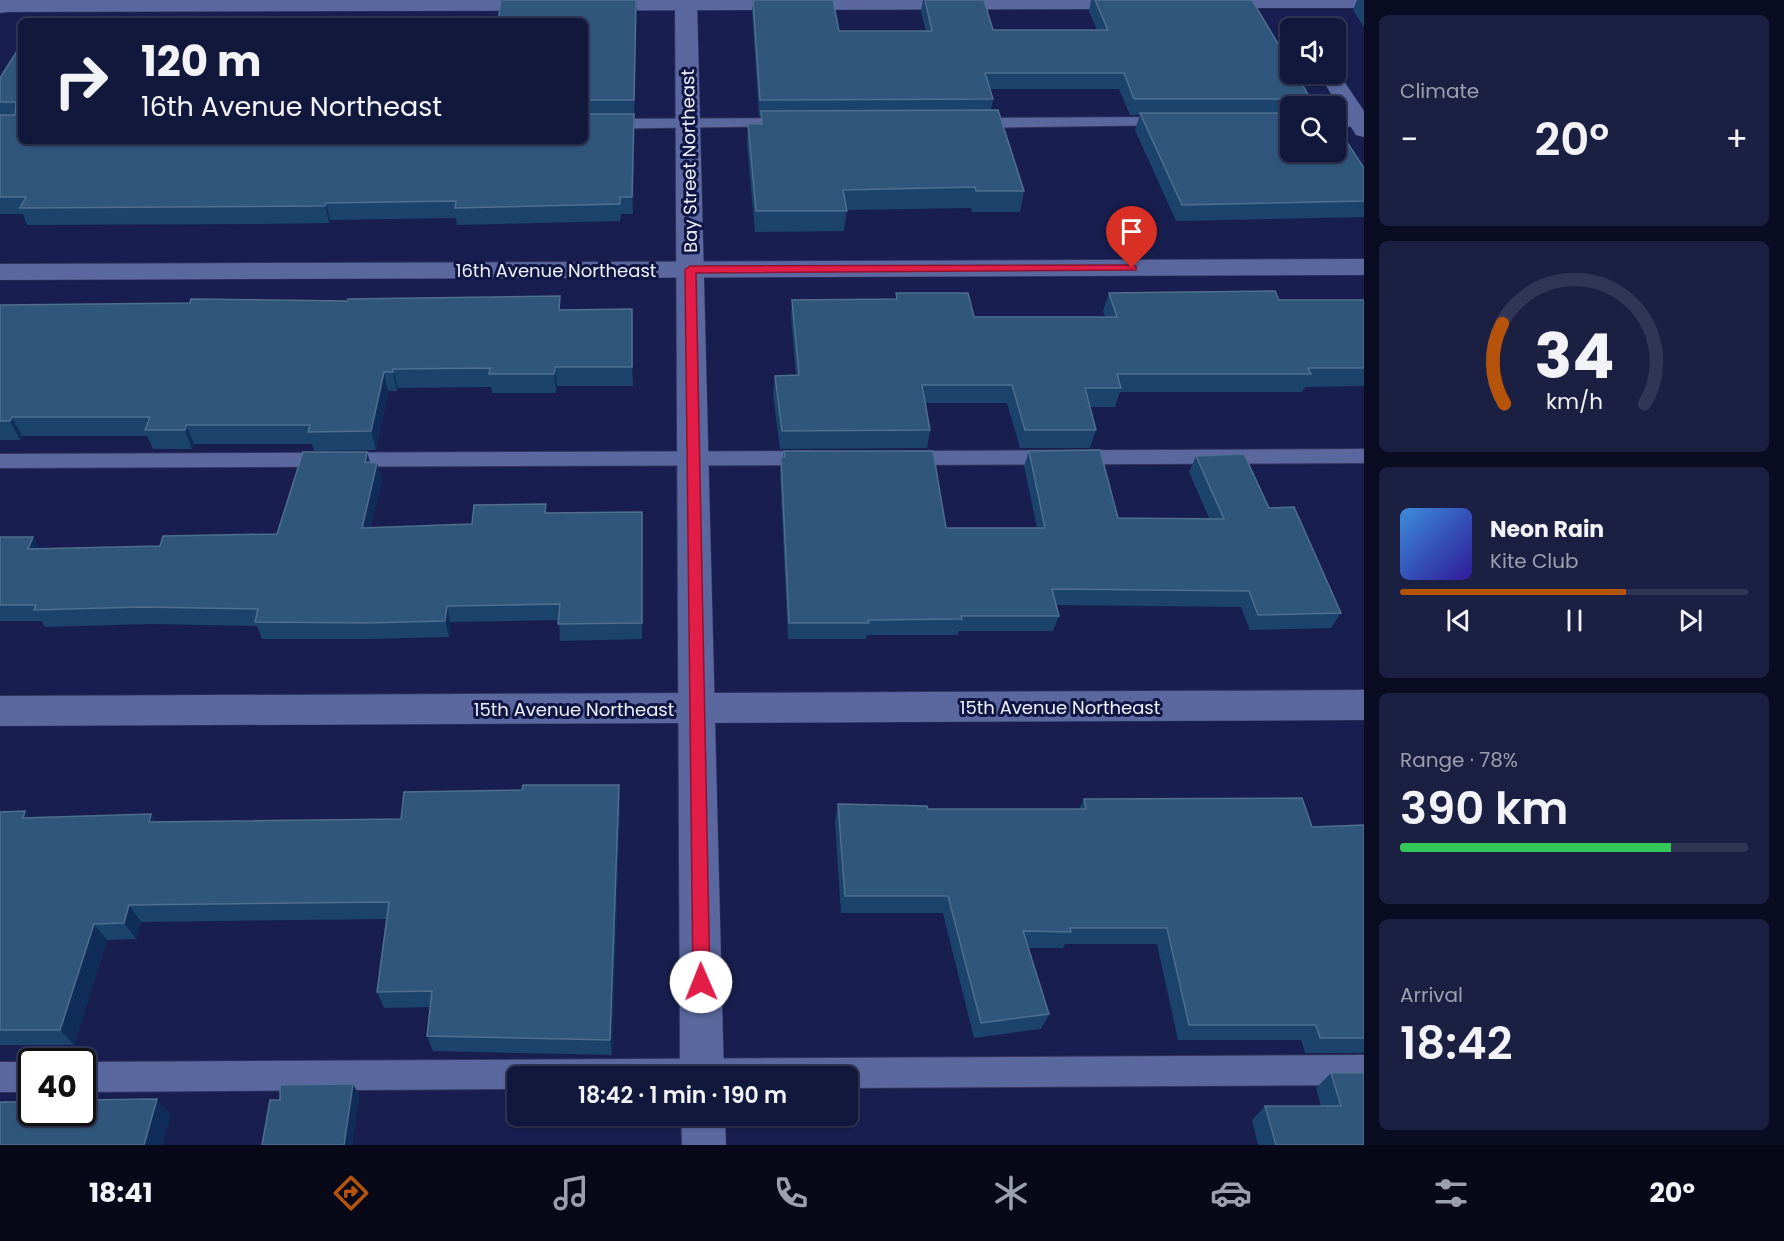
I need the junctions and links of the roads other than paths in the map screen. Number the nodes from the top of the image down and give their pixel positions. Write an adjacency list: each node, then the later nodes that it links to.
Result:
1 (4, 0): 6 (street)
2 (686, 2): 4 (street); 6 (street); 10 (street, Bay Street Northeast)
3 (1364, 2): 7 (street)
4 (1157, 3)
5 (1193, 3): 7 (street)
6 (0, 6)
7 (1290, 7)
8 (1336, 84): 15 (street)
9 (1184, 122): 12 (lane)
10 (688, 123): 11 (lane); 14 (lane); 17 (street, Bay Street Northeast)
11 (806, 123)
12 (959, 123)
13 (1346, 123): 15 (lane)
14 (588, 124)
15 (1362, 124)
16 (1364, 267): 17 (street, 16th Avenue Northeast)
17 (690, 270): 18 (street, 16th Avenue Northeast); 22 (street, Bay Street Northeast)
18 (0, 272)
19 (1364, 456): 21 (lane)
20 (837, 458): 22 (lane)
21 (885, 458)
22 (693, 459): 23 (lane); 25 (street, Bay Street Northeast)
23 (0, 461)
24 (1364, 705): 25 (street, 15th Avenue Northeast)
25 (697, 708): 26 (street, 15th Avenue Northeast); 27 (street, Bay Street Northeast)
26 (0, 711)
27 (702, 1066)
28 (1364, 1070): 29 (lane)
29 (858, 1074)
30 (507, 1076): 33 (lane)
31 (0, 1077): 32 (lane)
32 (18, 1077)
33 (96, 1077)
34 (703, 1126): 35 (street)
35 (704, 1145)

